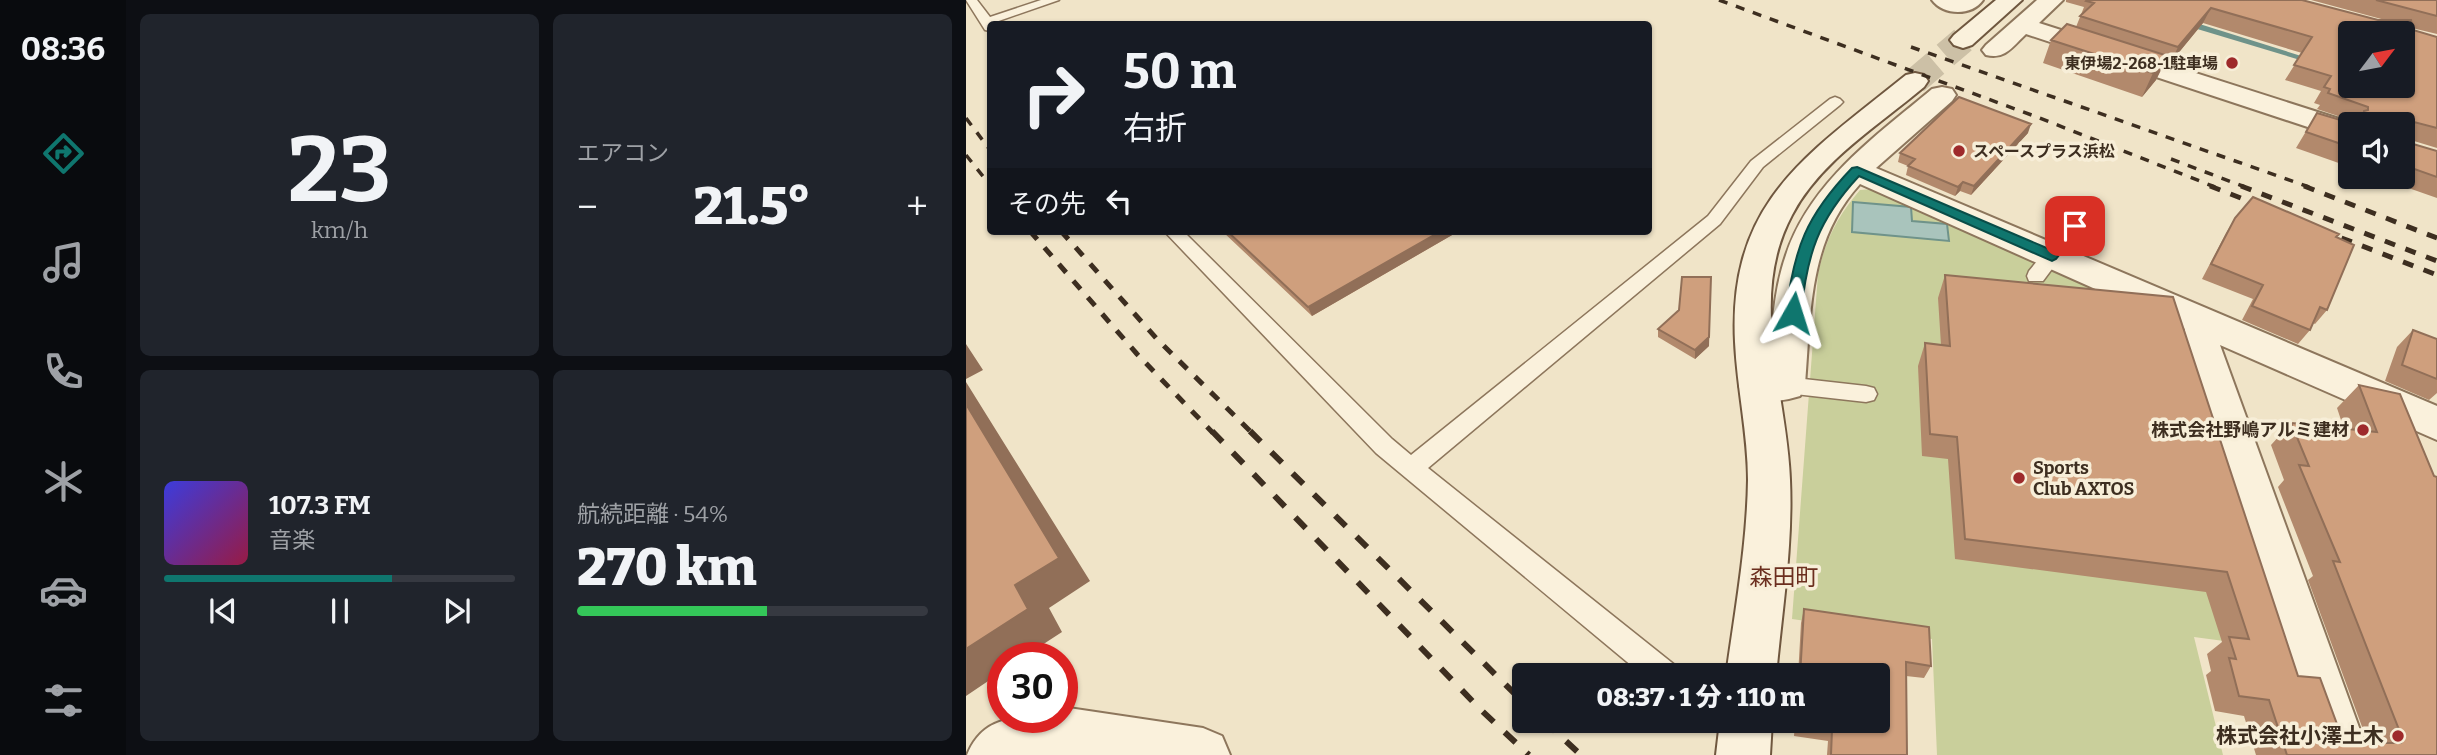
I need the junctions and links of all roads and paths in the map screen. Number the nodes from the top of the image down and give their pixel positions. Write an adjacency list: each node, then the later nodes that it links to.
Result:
1 (971, 0): 7 (lane)
2 (1053, 0): 8 (lane)
3 (1944, 0): 4 (street)
4 (1970, 0)
5 (2010, 0): 10 (street)
6 (2050, 0): 9 (street)
7 (987, 21)
8 (1000, 21)
9 (2022, 25): 11 (street); 15 (street)
10 (1962, 40)
11 (1995, 50)
12 (1915, 80): 21 (street)
13 (1942, 95): 16 (street)
14 (1835, 102): 24 (lane)
15 (2338, 128)
16 (1857, 171): 19 (street); 21 (street)
17 (2075, 226): 19 (lane)
18 (1177, 235): 24 (lane)
19 (2044, 266): 20 (street)
20 (2207, 324): 23 (street); 31 (street)
21 (1772, 386): 22 (lane); 26 (street)
22 (1867, 394)
23 (2437, 424)
24 (1412, 468): 25 (lane)
25 (1650, 663)
26 (1752, 663)
27 (1745, 733): 30 (street)
28 (994, 755): 29 (street)
29 (1202, 755)
30 (1743, 755)
31 (2342, 755)

